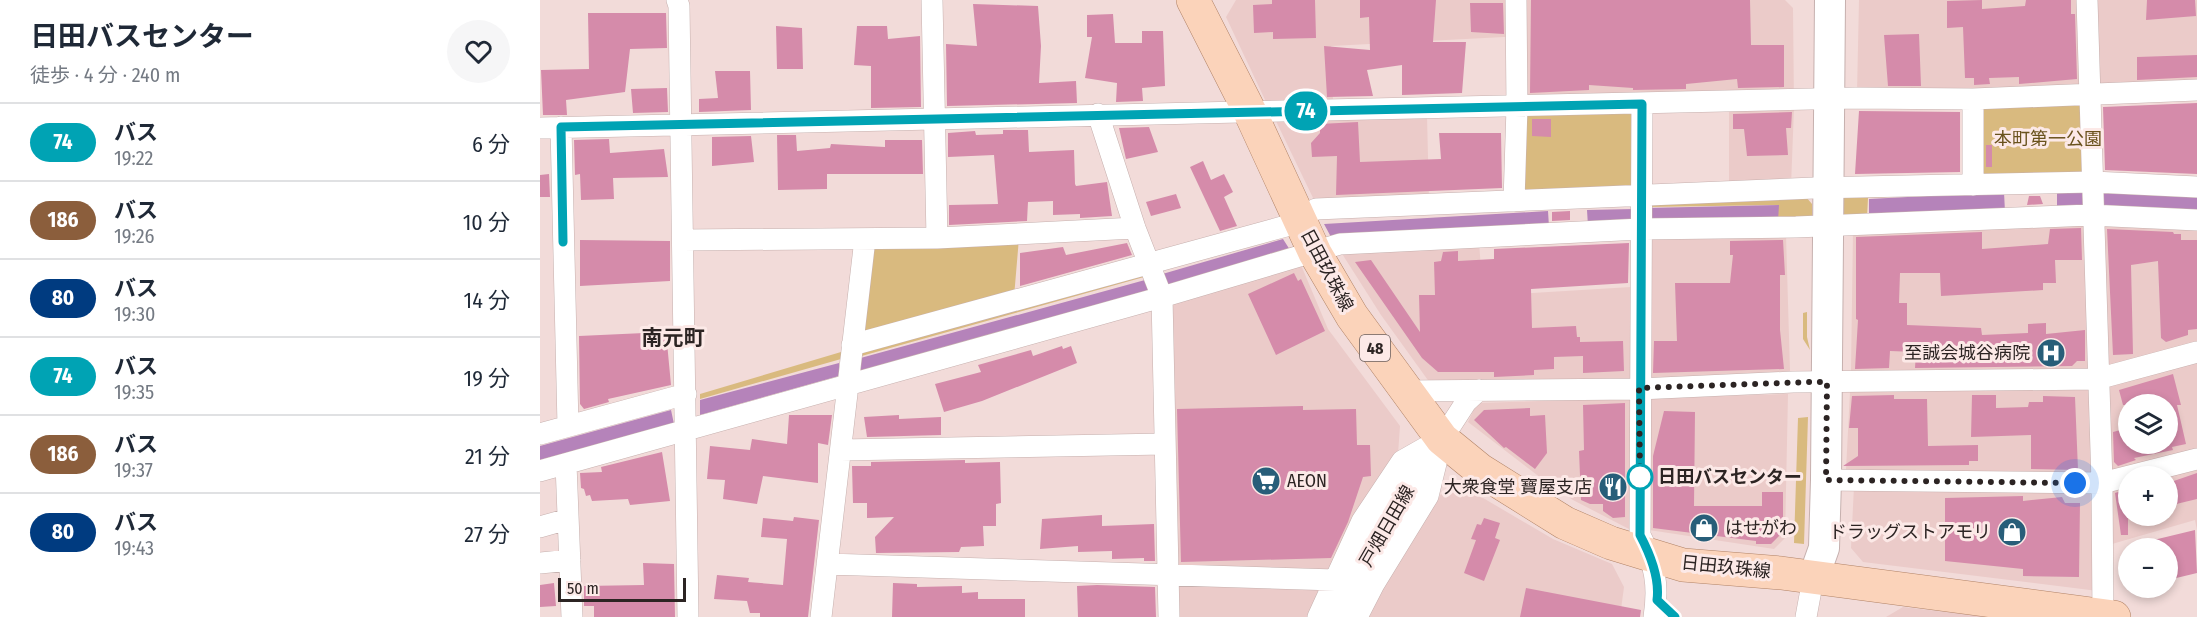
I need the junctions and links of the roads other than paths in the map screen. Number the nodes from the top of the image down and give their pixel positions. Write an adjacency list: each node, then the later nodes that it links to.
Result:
1 (677, 0): 17 (street)
2 (932, 0): 16 (street)
3 (1193, 0): 14 (main road, 日田玖珠線 / 48)
4 (1516, 0): 13 (street)
5 (1822, 0): 11 (street)
6 (1830, 0): 11 (street)
7 (2087, 0): 9 (street)
8 (2197, 90): 9 (street)
9 (2091, 94): 10 (street); 19 (street)
10 (1973, 99): 11 (street); 20 (street)
11 (1824, 100): 12 (street); 22 (street)
12 (1642, 104): 13 (street); 23 (street)
13 (1517, 107): 14 (street); 24 (street)
14 (1250, 112): 15 (street); 26 (main road, 日田玖珠線 / 48)
15 (1098, 114): 16 (street); 29 (street)
16 (935, 119): 17 (street); 31 (street)
17 (680, 124): 18 (street); 33 (street)
18 (550, 127): 46 (street)
19 (2093, 182): 20 (street); 21 (street); 25 (street)
20 (1973, 185): 22 (street)
21 (2197, 187)
22 (1822, 188): 23 (street); 28 (street)
23 (1641, 195): 24 (street); 30 (street)
24 (1514, 201): 26 (street)
25 (2093, 215): 27 (street); 28 (street); 39 (street)
26 (1299, 218): 34 (main road, 日田玖珠線 / 48); 35 (street)
27 (2197, 220)
28 (1821, 226): 30 (street); 40 (street)
29 (1135, 228): 31 (street); 35 (street)
30 (1641, 228): 34 (street); 42 (street)
31 (937, 238): 32 (street)
32 (865, 239): 33 (street); 37 (street)
33 (683, 240): 45 (street)
34 (1316, 253): 36 (street); 44 (main road, 日田玖珠線 / 48)
35 (1150, 264): 36 (street); 37 (street)
36 (1162, 297): 41 (street); 50 (street)
37 (852, 345): 41 (street)
38 (2197, 352): 39 (street)
39 (2097, 379): 40 (street); 56 (street)
40 (1819, 382): 42 (street); 55 (street); 64 (street)
41 (849, 386): 47 (street); 51 (street)
42 (1639, 388): 43 (street); 59 (street)
43 (1479, 390): 44 (street); 49 (street)
44 (1406, 391): 49 (main road, 日田玖珠線 / 48)
45 (686, 394): 46 (street); 47 (street)
46 (568, 426): 48 (street)
47 (686, 430): 53 (street); 68 (street)
48 (540, 434)
49 (1442, 439): 59 (main road, 日田玖珠線 / 48); 65 (street, 戸畑日田線); 73 (street)
50 (1164, 444): 51 (street); 63 (street)
51 (841, 450): 62 (street)
52 (2197, 459): 56 (street)
53 (567, 464): 54 (street); 57 (street)
54 (540, 471)
55 (1826, 480): 56 (street); 64 (street)
56 (2102, 483): 76 (street)
57 (568, 519): 58 (street); 60 (street)
58 (540, 527)
59 (1650, 555): 64 (main road, 日田玖珠線 / 48); 66 (street)
60 (570, 560): 61 (street); 67 (street)
61 (540, 563)
62 (827, 564): 63 (street); 69 (street)
63 (1168, 577): 65 (street); 70 (street)
64 (1813, 579): 75 (street); 76 (main road, 日田玖珠線 / 48)
65 (1345, 581): 71 (street); 72 (street, 戸畑日田線)
66 (1656, 608): 74 (lane)
67 (572, 617)
68 (688, 617)
69 (821, 617)
70 (1169, 617)
71 (1318, 617)
72 (1337, 617)
73 (1358, 617)
74 (1675, 617)
75 (1806, 617)
76 (2107, 617)

